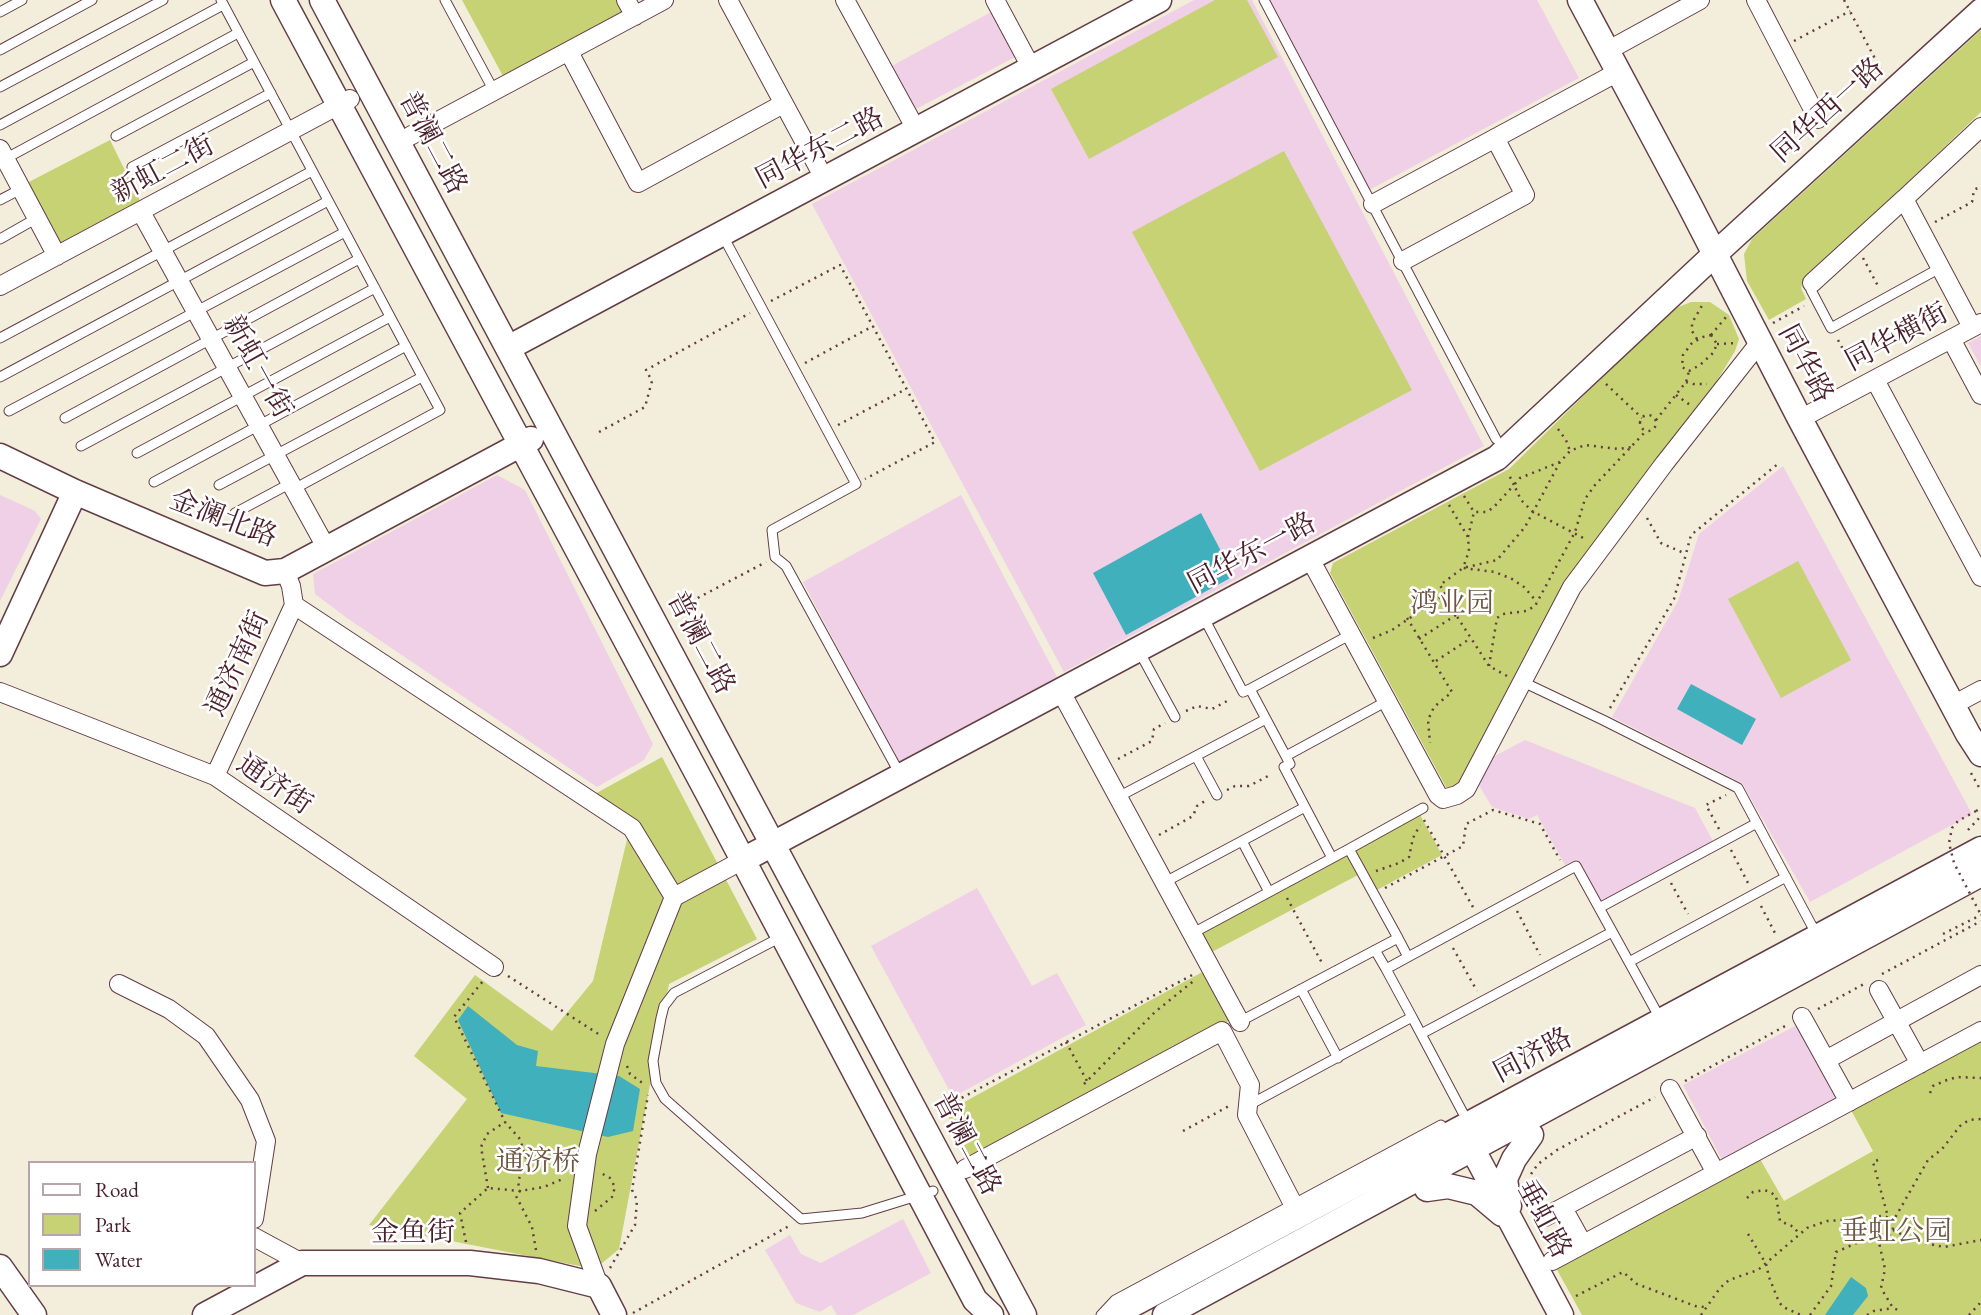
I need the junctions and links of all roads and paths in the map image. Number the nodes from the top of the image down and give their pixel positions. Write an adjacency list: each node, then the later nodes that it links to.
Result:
1 (22, 0): 23 (lane)
2 (92, 0): 26 (lane)
3 (163, 0): 32 (lane)
4 (283, 0): 35 (main road)
5 (296, 0): 35 (main road, 普澜二路)
6 (322, 0): 89 (main road, 普澜二路)
7 (337, 0): 43 (main road)
8 (445, 0): 33 (lane)
9 (664, 0): 20 (street)
10 (728, 0): 36 (street)
11 (845, 0): 41 (street)
12 (995, 0): 30 (street)
13 (1159, 0): 30 (main road, 同华东二路)
14 (1264, 0): 54 (lane)
15 (1580, 0): 28 (main road, 同华路)
16 (1700, 0): 28 (street)
17 (1756, 0): 25 (street)
18 (1844, 0): 22 (path)
19 (222, 2): 24 (lane); 38 (lane)
20 (630, 8): 27 (street)
21 (1977, 8): 63 (main road, 同华西一路)
22 (1850, 10): 25 (path); 31 (path)
23 (0, 12)
24 (239, 33): 29 (lane); 45 (lane)
25 (1781, 48): 37 (street)
26 (0, 50)
27 (569, 52): 33 (street); 36 (street)
28 (1613, 61): 44 (street); 63 (main road, 同华路)
29 (254, 62): 34 (lane); 42 (lane)
30 (1032, 69): 41 (main road, 同华东二路)
31 (1881, 70)
32 (0, 87)
33 (494, 92): 43 (street)
34 (271, 93): 40 (lane); 46 (lane)
35 (345, 101): 40 (street, 新虹二街); 118 (main road)
36 (783, 104): 48 (street)
37 (1818, 119)
38 (0, 125)
39 (1981, 127): 51 (street)
40 (290, 131): 47 (lane); 55 (street, 新虹二街)
41 (917, 131): 48 (main road, 同华东二路)
42 (116, 136)
43 (410, 136): 89 (main road)
44 (1495, 138): 54 (street); 66 (street)
45 (2, 156): 50 (street)
46 (132, 167)
47 (312, 171): 53 (lane); 62 (lane)
48 (825, 180): 59 (main road, 同华东二路)
49 (1981, 186): 57 (path)
50 (21, 189): 52 (lane); 56 (street)
51 (1904, 199): 57 (street); 61 (street)
52 (0, 200)
53 (328, 201): 58 (lane); 68 (lane)
54 (1373, 204): 66 (lane)
55 (141, 212): 62 (street, 新虹一街); 64 (street, 新虹二街)
56 (37, 218): 60 (lane); 64 (street)
57 (1920, 230): 67 (street)
58 (345, 232): 65 (lane); 77 (lane)
59 (722, 234): 76 (lane); 89 (main road, 同华东二路)
60 (0, 239)
61 (1855, 244): 71 (street); 72 (path)
62 (162, 249): 68 (street, 新虹一街); 84 (lane)
63 (1714, 254): 87 (main road, 同华路); 143 (main road, 同华东一路)
64 (57, 256): 69 (street, 新虹二街)
65 (359, 259): 70 (lane); 85 (lane)
66 (1403, 261): 117 (lane)
67 (1940, 268): 72 (lane); 80 (street)
68 (179, 280): 77 (street, 新虹一街); 96 (lane)
69 (0, 286)
70 (375, 288): 79 (lane); 93 (lane)
71 (1814, 291): 82 (lane); 87 (path)
72 (1885, 298): 82 (lane)
73 (1697, 302): 74 (path)
74 (1704, 302): 75 (path); 86 (path)
75 (1710, 302)
76 (761, 307): 81 (path); 94 (lane); 116 (path)
77 (196, 311): 85 (street, 新虹一街); 107 (lane)
78 (1729, 315): 83 (path)
79 (390, 317): 91 (lane); 104 (lane)
80 (1977, 325): 88 (street, 同华横街)
81 (873, 326): 94 (path); 102 (path)
82 (1831, 328): 100 (path)
83 (1711, 335): 86 (path); 90 (path)
84 (0, 338)
85 (211, 338): 93 (street, 新虹一街); 108 (lane)
86 (1697, 339): 95 (path)
87 (1748, 339): 90 (path); 92 (path); 111 (main road, 同华路); 134 (street)
88 (1951, 339): 100 (street, 同华横街); 103 (street)
89 (514, 344): 150 (main road); 191 (main road, 普澜二路)
90 (1717, 344): 95 (path)
91 (406, 346): 97 (lane); 113 (lane)
92 (1735, 351)
93 (227, 368): 104 (street, 新虹一街); 119 (lane)
94 (794, 369): 114 (lane)
95 (1689, 371): 99 (path)
96 (0, 377)
97 (422, 377): 123 (lane); 132 (lane)
98 (1600, 379): 109 (path)
99 (1686, 382): 101 (path); 105 (path)
100 (1869, 383): 111 (street, 同华横街); 146 (street)
101 (1715, 384)
102 (906, 388): 114 (path); 129 (path)
103 (1981, 395)
104 (243, 396): 113 (street, 新虹一街); 122 (lane)
105 (1676, 396): 106 (path); 110 (path)
106 (1697, 408)
107 (9, 411)
108 (65, 418)
109 (1642, 418): 110 (path); 115 (path)
110 (1656, 419): 115 (path)
111 (1800, 419): 169 (main road, 同华路)
112 (1554, 424): 121 (path)
113 (259, 425): 123 (street, 新虹一街); 128 (lane)
114 (828, 431): 129 (lane)
115 (1646, 431): 120 (path)
116 (600, 432)
117 (1496, 439)
118 (526, 442): 140 (main road, 金澜北路); 191 (main road)
119 (80, 446)
120 (1633, 447): 121 (path); 138 (path)
121 (1570, 451): 125 (path)
122 (137, 453)
123 (276, 455): 130 (lane); 132 (street, 新虹一街)
124 (0, 456): 133 (main road, 金澜北路)
125 (1560, 462): 131 (path); 136 (path)
126 (1779, 463): 141 (path)
127 (1507, 470): 131 (path)
128 (154, 482)
129 (856, 484): 142 (lane)
130 (219, 485)
131 (1514, 485): 135 (path); 136 (path)
132 (293, 486): 137 (lane); 140 (street, 新虹一街)
133 (75, 492): 145 (main road, 金澜北路); 159 (main road)
134 (1636, 500): 141 (path); 163 (street)
135 (1474, 512): 139 (path); 139 (path)
136 (1532, 512): 138 (path); 144 (path)
137 (235, 513)
138 (1576, 531): 148 (path)
139 (1468, 537): 144 (path)
140 (327, 550): 145 (main road, 金澜北路)
141 (1686, 554): 172 (path)
142 (775, 557): 150 (path); 179 (lane)
143 (1309, 557): 151 (main road, 同华东一路); 168 (street)
144 (1463, 568): 147 (path); 148 (path)
145 (285, 571): 149 (street, 通济南街)
146 (1981, 577)
147 (1445, 594): 152 (path); 153 (path)
148 (1537, 602): 161 (path)
149 (294, 605): 178 (street, 通济南街); 205 (street)
150 (667, 614): 191 (main road)
151 (1202, 615): 158 (main road, 同华东一路); 164 (lane)
152 (1456, 615): 155 (path); 156 (path)
153 (1407, 618): 156 (path); 157 (path)
154 (1344, 638): 164 (lane)
155 (1471, 638): 160 (path); 161 (path)
156 (1419, 639): 160 (path)
157 (1367, 642)
158 (1138, 649): 166 (main road, 同华东一路); 170 (lane)
159 (0, 654)
160 (1434, 662): 174 (path)
161 (1489, 666): 162 (path)
162 (1503, 674)
163 (1523, 682): 168 (street); 172 (lane)
164 (1250, 689): 171 (lane)
165 (1981, 690): 169 (street)
166 (1060, 691): 179 (main road, 同华东一路); 183 (street)
167 (0, 692): 178 (street, 通济街)
168 (1387, 701): 176 (lane)
169 (1953, 705): 173 (main road, 同华路)
170 (1175, 717)
171 (1266, 719): 175 (lane); 176 (lane)
172 (1603, 720): 180 (lane)
173 (1977, 746): 177 (main road, 同华路)
174 (1427, 753)
175 (1196, 756): 182 (lane); 183 (lane)
176 (1286, 756): 184 (lane)
177 (1978, 772): 181 (path)
178 (215, 776): 223 (street, 通济街)
179 (901, 776): 191 (main road, 同华东一路)
180 (1738, 788): 188 (lane); 189 (path)
181 (1981, 791)
182 (1217, 795)
183 (1118, 797): 200 (street)
184 (1305, 807): 190 (lane); 194 (lane)
185 (1423, 808): 192 (lane)
186 (1981, 808): 195 (path, bridge)
187 (1981, 816): 195 (path)
188 (1757, 823): 189 (lane); 199 (lane)
189 (1725, 840): 197 (lane); 204 (path)
190 (1241, 841): 200 (lane); 202 (lane)
191 (764, 849): 205 (street); 216 (main road); 256 (main road); 274 (main road, 普澜二路); 310 (main road, 普澜二路)
192 (1349, 849): 194 (lane); 198 (lane)
193 (1444, 856): 196 (path); 198 (path); 203 (path); 208 (path)
194 (1332, 858): 201 (lane)
195 (1971, 871): 195 (path, bridge); 215 (path); 255 (main road, 同济路); 261 (main road)
196 (1566, 872): 206 (lane); 207 (lane)
197 (1665, 872): 207 (lane); 211 (path)
198 (1364, 877): 203 (lane)
199 (1786, 877): 204 (lane); 212 (lane)
200 (1165, 882): 214 (street)
201 (1281, 886): 202 (lane); 227 (path)
202 (1269, 892): 214 (lane)
203 (1373, 894): 218 (lane)
204 (1754, 894): 211 (lane); 219 (path)
205 (674, 897): 243 (street)
206 (1511, 902): 208 (lane); 224 (path)
207 (1599, 908): 213 (lane)
208 (1479, 919): 217 (lane)
209 (1824, 920): 212 (lane)
210 (1981, 921): 237 (path)
211 (1695, 926): 222 (lane)
212 (1812, 926): 219 (lane)
213 (1612, 932): 222 (lane); 224 (lane)
214 (1192, 933): 225 (street)
215 (1943, 934)
216 (783, 936): 274 (main road); 281 (lane)
217 (1447, 936): 221 (lane); 232 (path)
218 (1398, 938): 220 (lane); 221 (lane)
219 (1781, 943)
220 (1375, 950): 226 (lane); 227 (lane)
221 (1408, 957): 226 (lane)
222 (1629, 962): 234 (lane)
223 (494, 967): 243 (path); 259 (path)
224 (1547, 967): 232 (lane)
225 (1211, 968): 239 (street); 244 (path); 249 (path)
226 (1386, 969): 235 (lane)
227 (1328, 975): 230 (lane)
228 (1981, 975): 238 (street)
229 (119, 984): 277 (street)
230 (1301, 989): 239 (lane); 245 (lane)
231 (1879, 989): 238 (street)
232 (1482, 1000): 242 (lane)
233 (1667, 1004): 234 (lane)
234 (1656, 1011): 236 (lane)
235 (1412, 1017): 242 (lane); 245 (lane)
236 (1644, 1017)
237 (1802, 1017): 246 (street); 250 (path)
238 (1896, 1021): 246 (street); 247 (street)
239 (1240, 1022): 240 (lane)
240 (1222, 1031): 253 (street); 268 (street)
241 (1981, 1031): 247 (street)
242 (1421, 1034): 257 (lane)
243 (616, 1042): 265 (street); 298 (path)
244 (1066, 1042): 249 (path); 256 (path)
245 (1338, 1058): 253 (lane)
246 (1826, 1060): 254 (street)
247 (1920, 1064): 254 (street)
248 (1981, 1079): 252 (path)
249 (1087, 1081): 251 (path)
250 (1671, 1089): 262 (street); 270 (path)
251 (1080, 1090)
252 (1930, 1093)
253 (1249, 1101): 260 (path); 276 (street)
254 (1849, 1102): 269 (street)
255 (1492, 1111): 257 (lane); 261 (main road); 263 (main road, 同济路); 264 (main road, 同济路)
256 (934, 1113): 268 (main road)
257 (1463, 1113): 263 (lane)
258 (1981, 1119): 282 (path)
259 (505, 1122): 271 (path); 273 (path)
260 (1183, 1131)
261 (1531, 1135): 283 (main road)
262 (1697, 1136): 269 (street); 278 (street)
263 (1416, 1145): 276 (lane); 312 (main road, 同济路)
264 (1473, 1150): 267 (main road, 同济路); 283 (main road, 垂虹路)
265 (587, 1159): 273 (path); 298 (street)
266 (1878, 1160): 280 (path)
267 (1441, 1167): 272 (main road); 313 (main road, 同济路)
268 (965, 1169): 310 (main road)
269 (1716, 1173): 291 (street)
270 (1529, 1177)
271 (488, 1188): 273 (path); 294 (path)
272 (1427, 1189): 283 (main road); 314 (main road)
273 (520, 1191): 297 (path)
274 (926, 1193): 281 (lane); 308 (main road); 309 (main road, 普澜二路)
275 (1747, 1198): 287 (path)
276 (1293, 1204): 311 (lane)
277 (256, 1206)
278 (1563, 1208): 279 (street); 291 (street)
279 (1545, 1217)
280 (1888, 1217): 282 (path); 284 (path)
281 (801, 1220): 307 (path)
282 (1892, 1223): 285 (path)
283 (1513, 1224): 300 (main road, 垂虹路)
284 (1871, 1228): 287 (path); 289 (path); 317 (path)
285 (1893, 1230): 289 (path); 290 (path)
286 (1748, 1234): 295 (path)
287 (1799, 1234): 295 (path)
288 (256, 1238): 293 (street)
289 (1878, 1238): 302 (path)
290 (1981, 1240)
291 (1583, 1244): 292 (street)
292 (1552, 1261)
293 (302, 1263): 294 (main road, 金鱼街); 305 (main road, 金鱼街)
294 (470, 1263): 297 (main road, 金鱼街)
295 (1766, 1264): 301 (path); 316 (path)
296 (0, 1267): 304 (main road)
297 (539, 1270): 298 (main road, 金鱼街)
298 (599, 1286): 306 (main road)
299 (1981, 1302): 319 (path)
300 (1567, 1306): 301 (path)
301 (1705, 1307): 315 (path)
302 (1892, 1308): 303 (path); 318 (path)
303 (1898, 1310)
304 (34, 1315)
305 (205, 1315)
306 (614, 1315)
307 (630, 1315)
308 (991, 1315)
309 (998, 1315)
310 (1024, 1315)
311 (1101, 1315)
312 (1113, 1315)
313 (1166, 1315)
314 (1192, 1315)
315 (1701, 1315)
316 (1801, 1315)
317 (1810, 1315)
318 (1867, 1315)
319 (1969, 1315)

